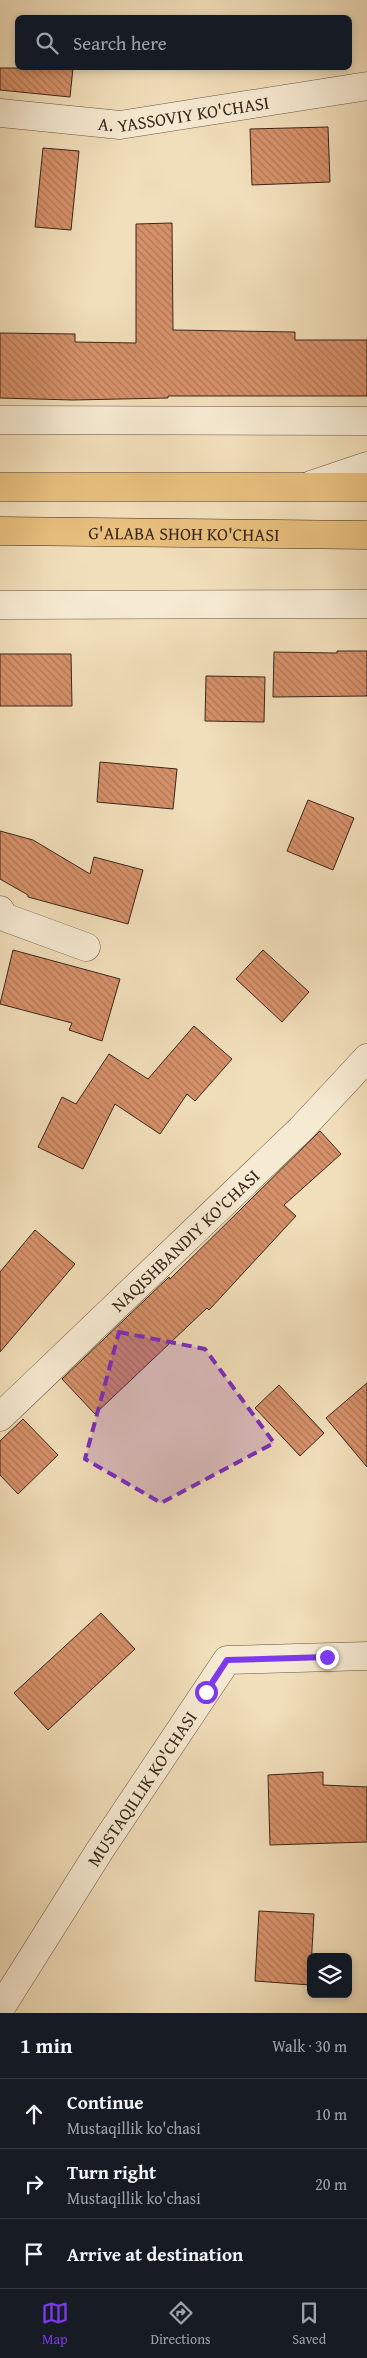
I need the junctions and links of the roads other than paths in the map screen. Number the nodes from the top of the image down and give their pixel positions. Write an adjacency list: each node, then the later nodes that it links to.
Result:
1 (367, 86): 2 (street, A. YASSOVIY KO'CHASI)
2 (0, 113)
3 (0, 420): 4 (street)
4 (367, 422)
5 (367, 466): 7 (street)
6 (0, 487): 7 (main road)
7 (308, 487): 8 (main road)
8 (367, 487)
9 (0, 531): 10 (main road, G'ALABA SHOH KO'CHASI)
10 (367, 535)
11 (367, 604): 12 (street)
12 (0, 605)
13 (0, 910): 14 (street)
14 (86, 947)
15 (367, 1058): 16 (street, NAQISHBANDIY KO'CHASI)
16 (0, 1417)
17 (367, 1656): 18 (street, MUSTAQILLIK KO'CHASI)
18 (0, 2009)

